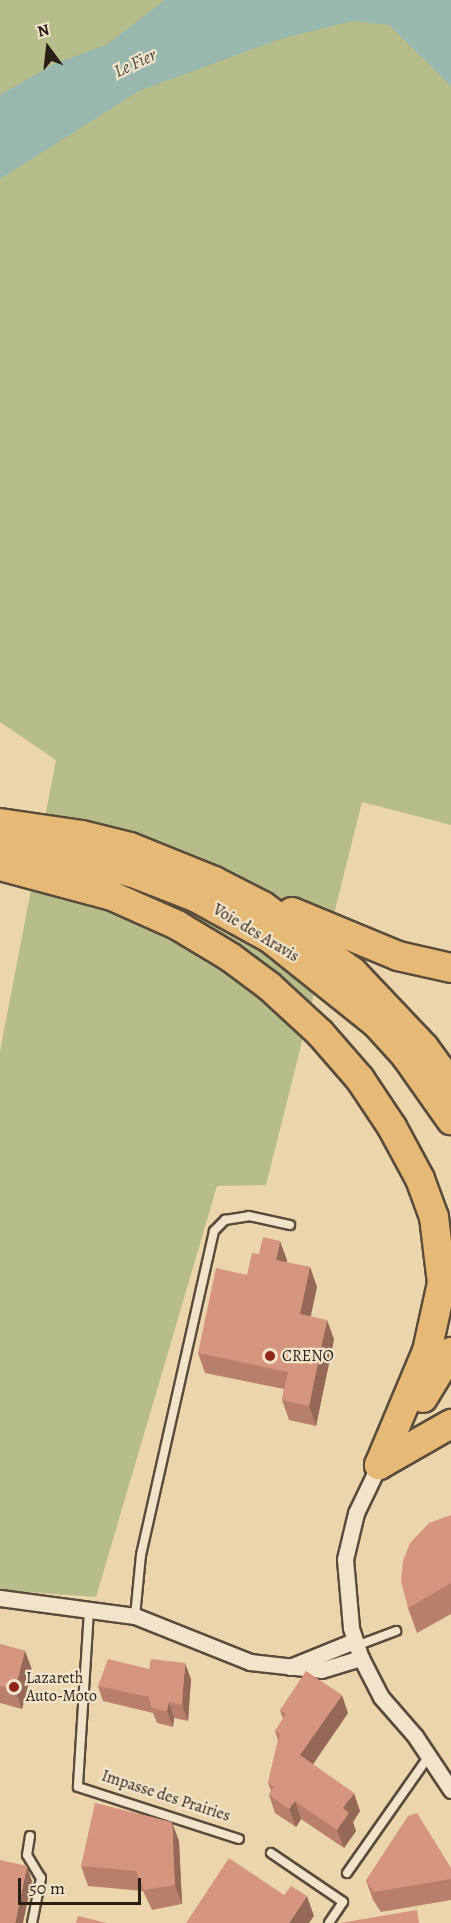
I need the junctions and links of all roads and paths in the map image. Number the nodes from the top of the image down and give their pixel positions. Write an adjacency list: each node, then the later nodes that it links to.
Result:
1 (0, 823): 4 (highway, Voie des Aravis)
2 (0, 846): 7 (highway, Voie des Aravis)
3 (0, 866): 9 (highway)
4 (214, 881): 5 (highway); 6 (highway, Voie des Aravis)
5 (451, 968)
6 (451, 1083)
7 (451, 1120)
8 (290, 1225): 15 (lane)
9 (445, 1312): 12 (highway)
10 (451, 1352): 12 (highway)
11 (451, 1424): 12 (highway)
12 (379, 1465): 17 (street)
13 (0, 1598): 14 (street)
14 (89, 1610): 15 (street); 21 (lane, Impasse des Prairies)
15 (135, 1616): 17 (street)
16 (396, 1631): 17 (lane)
17 (357, 1648): 18 (street)
18 (429, 1756): 19 (street); 23 (lane)
19 (451, 1790)
20 (30, 1836): 24 (lane)
21 (239, 1839)
22 (271, 1853): 25 (lane)
23 (347, 1873)
24 (32, 1923)
25 (329, 1923)

